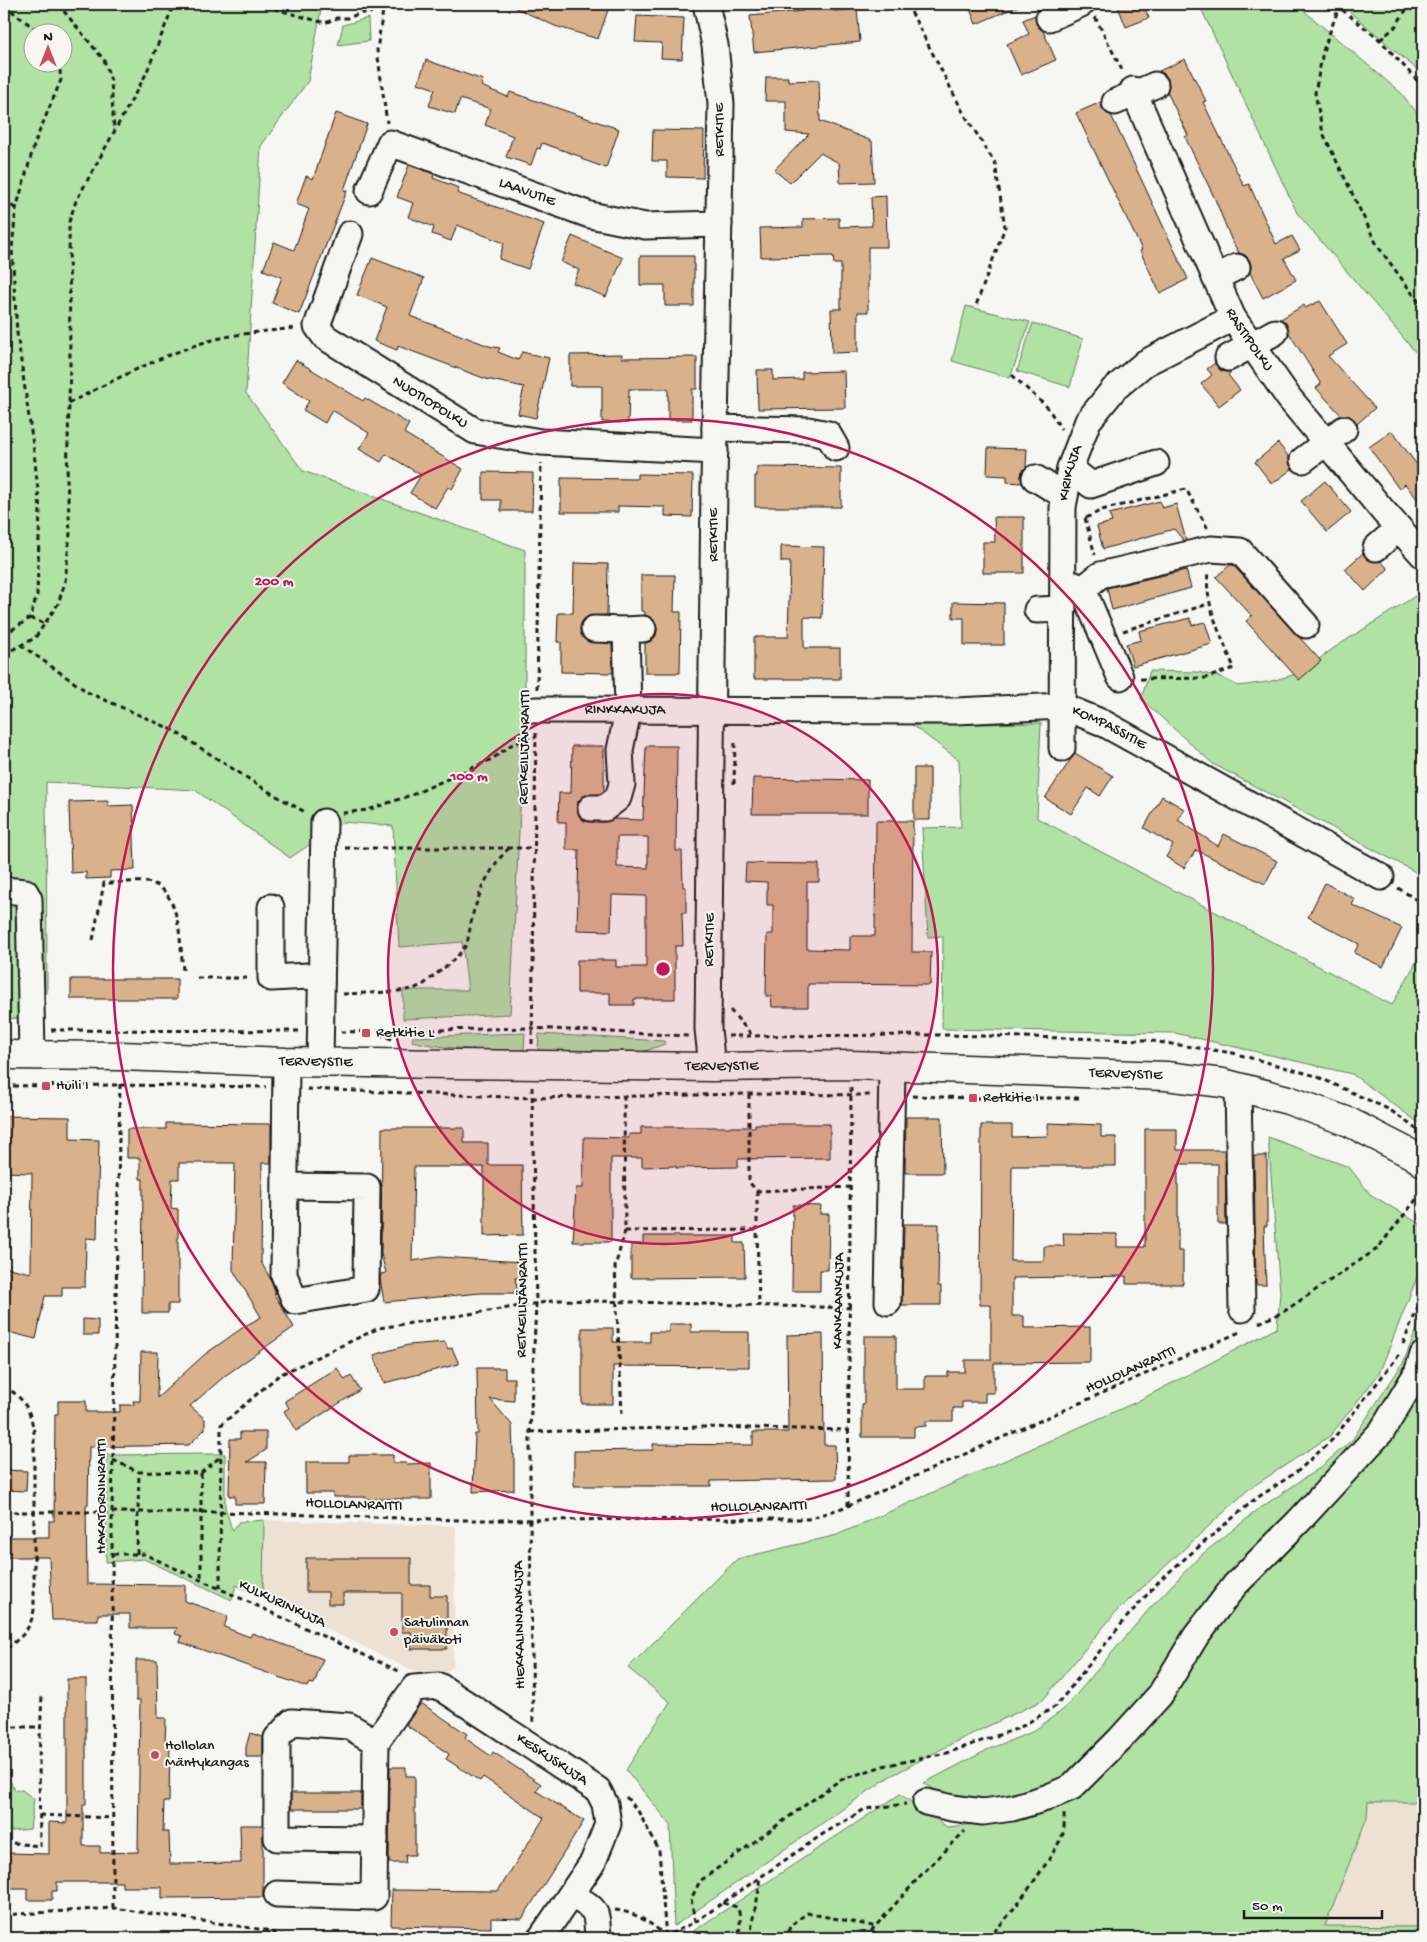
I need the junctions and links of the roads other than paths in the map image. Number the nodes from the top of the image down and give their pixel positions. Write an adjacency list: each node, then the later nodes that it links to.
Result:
1 (706, 4): 6 (street, RETKITIE)
2 (1085, 4): 3 (street)
3 (1049, 18)
4 (1134, 93): 8 (street, RASTIPOLKU)
5 (368, 191): 6 (street, LAAVUTIE)
6 (719, 224): 13 (street, RETKITIE)
7 (350, 234): 13 (street, NUOTIOPOLKU)
8 (1233, 318): 10 (street, RASTIPOLKU); 16 (street, KIRIKUJA)
9 (1275, 332): 10 (street)
10 (1252, 345): 11 (street); 12 (street, RASTIPOLKU)
11 (1228, 358)
12 (1335, 436): 15 (street); 20 (street, RASTIPOLKU)
13 (715, 440): 14 (street, NUOTIOPOLKU); 32 (street, RETKITIE)
14 (836, 448)
15 (1303, 460)
16 (1073, 461): 17 (street); 19 (street, KIRIKUJA)
17 (1156, 463)
18 (1035, 478): 19 (street)
19 (1071, 509): 23 (street, KIRIKUJA)
20 (1398, 528): 21 (street); 22 (street, RASTIPOLKU)
21 (1376, 548)
22 (1423, 555)
23 (1082, 581): 24 (street, KIRIKUJA); 26 (street); 28 (street)
24 (1063, 609): 25 (street); 29 (street, KIRIKUJA)
25 (1037, 610)
26 (1306, 625)
27 (594, 629): 31 (street)
28 (1127, 678)
29 (1062, 706): 32 (street, KOMPASSITIE); 33 (street, KIRIKUJA); 36 (street, KOMPASSITIE)
30 (536, 710): 31 (street, RINKKAKUJA)
31 (628, 710): 32 (street, RINKKAKUJA); 34 (street)
32 (712, 710): 43 (street, RETKITIE)
33 (1062, 748)
34 (591, 808)
35 (324, 822): 39 (street)
36 (1381, 877)
37 (4, 890): 41 (street)
38 (271, 907): 39 (street)
39 (321, 980): 42 (street)
40 (4, 1054): 41 (main road, TERVEYSTIE)
41 (32, 1055): 45 (main road, TERVEYSTIE)
42 (320, 1062): 43 (main road, TERVEYSTIE); 45 (main road, TERVEYSTIE)
43 (712, 1067): 44 (main road, TERVEYSTIE)
44 (892, 1067): 46 (main road, TERVEYSTIE); 49 (street)
45 (287, 1075): 48 (street)
46 (1238, 1087): 47 (main road, TERVEYSTIE); 50 (street)
47 (1423, 1162)
48 (285, 1186): 48 (street)
49 (888, 1302)
50 (1249, 1321)
51 (1423, 1355): 53 (street)
52 (376, 1742): 54 (street); 54 (street); 56 (street, KESKUSKUJA)
53 (926, 1802)
54 (374, 1839): 55 (street)
55 (277, 1894)
56 (572, 1894): 57 (street, KESKUSKUJA); 58 (street)
57 (541, 1938)
58 (598, 1938)

